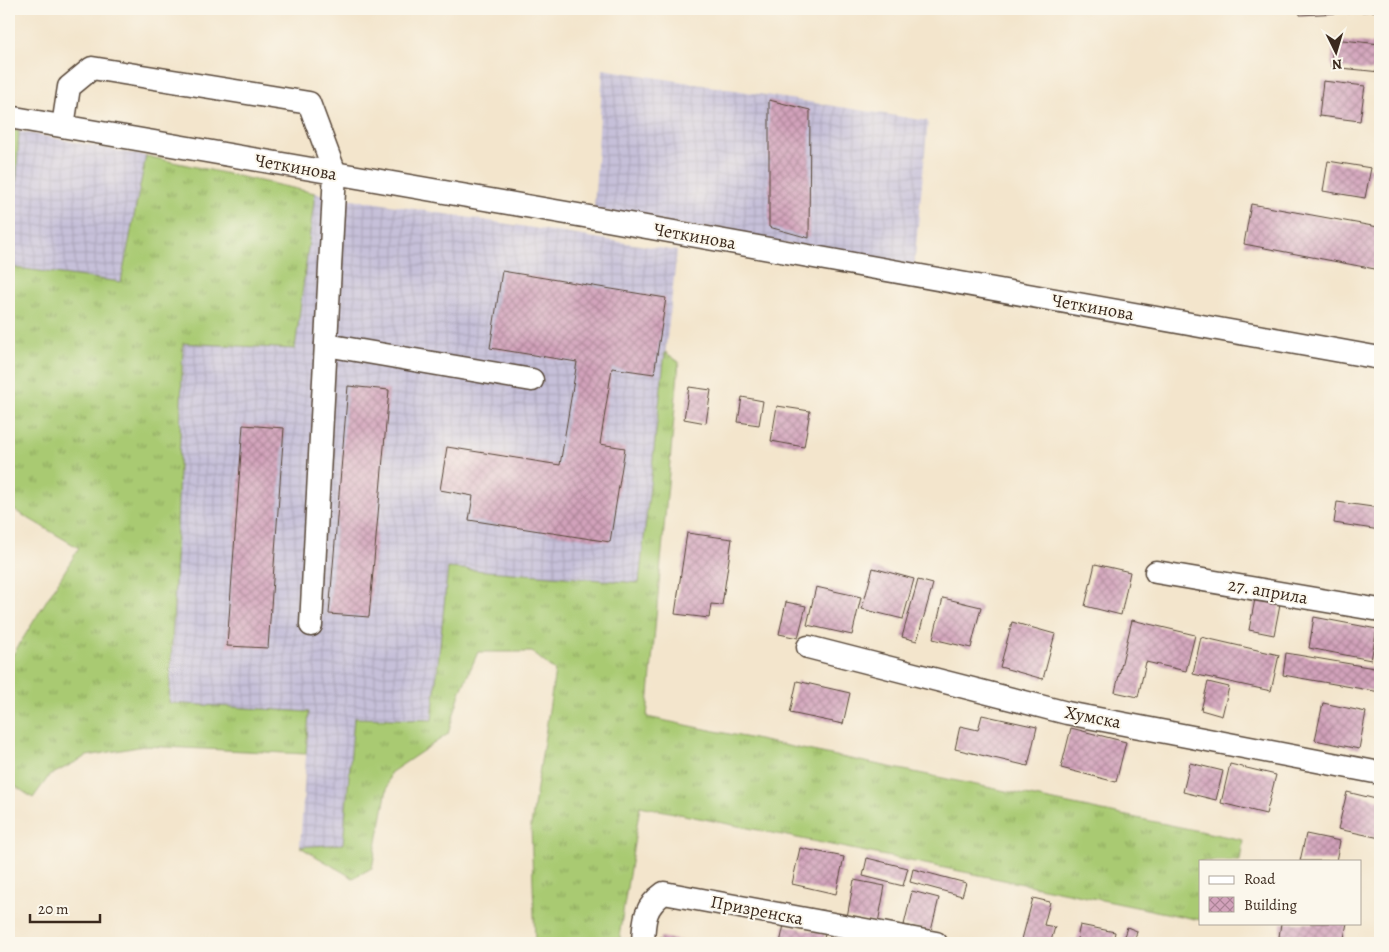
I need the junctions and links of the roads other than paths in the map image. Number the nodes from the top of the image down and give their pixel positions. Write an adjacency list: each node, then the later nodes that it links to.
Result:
1 (9, 117): 2 (street, Четкинова)
2 (63, 126): 3 (street, Четкинова); 3 (street)
3 (334, 173): 4 (street); 5 (street, Четкинова)
4 (326, 345): 6 (street); 9 (street)
5 (1380, 358)
6 (532, 380)
7 (1156, 572): 8 (street, 27. априла)
8 (1380, 610)
9 (311, 624)
10 (808, 647): 11 (street, Хумска)
11 (1380, 773)
12 (643, 943): 13 (street, Призренска)
13 (936, 943)

